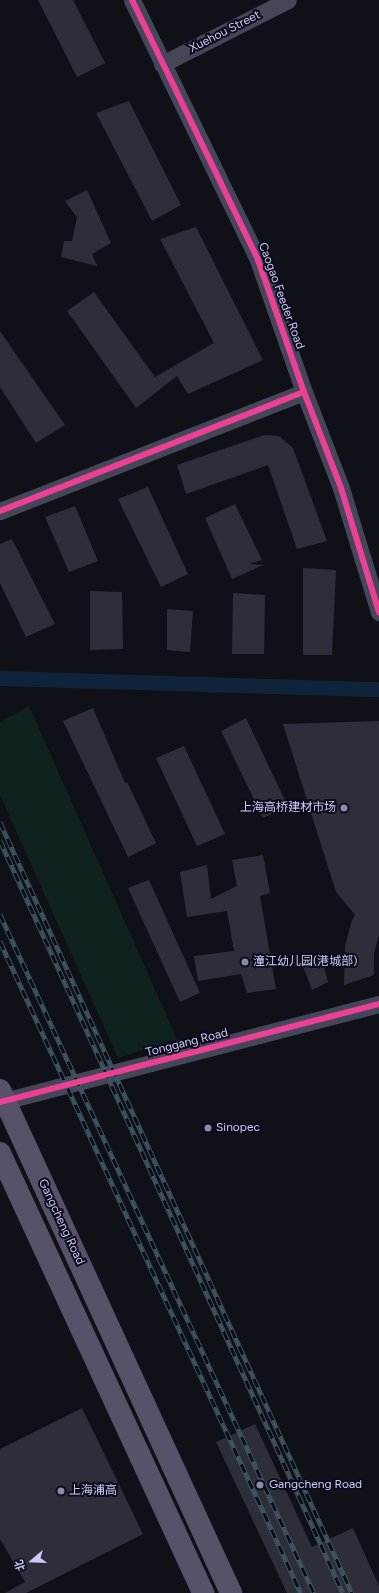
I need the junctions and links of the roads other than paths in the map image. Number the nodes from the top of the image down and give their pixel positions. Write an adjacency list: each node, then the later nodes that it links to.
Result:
1 (132, 0): 3 (street, Caogao Feeder Road)
2 (288, 0): 3 (street, Xuehou Street)
3 (162, 64): 4 (street, Caogao Feeder Road)
4 (304, 392): 5 (street); 6 (street, Caogao Feeder Road)
5 (0, 511)
6 (379, 612)
7 (379, 1004): 8 (street, Tonggang Road)
8 (2, 1098): 11 (main road, Gangcheng Road)
9 (0, 1153): 10 (main road)
10 (203, 1593)
11 (232, 1593)

